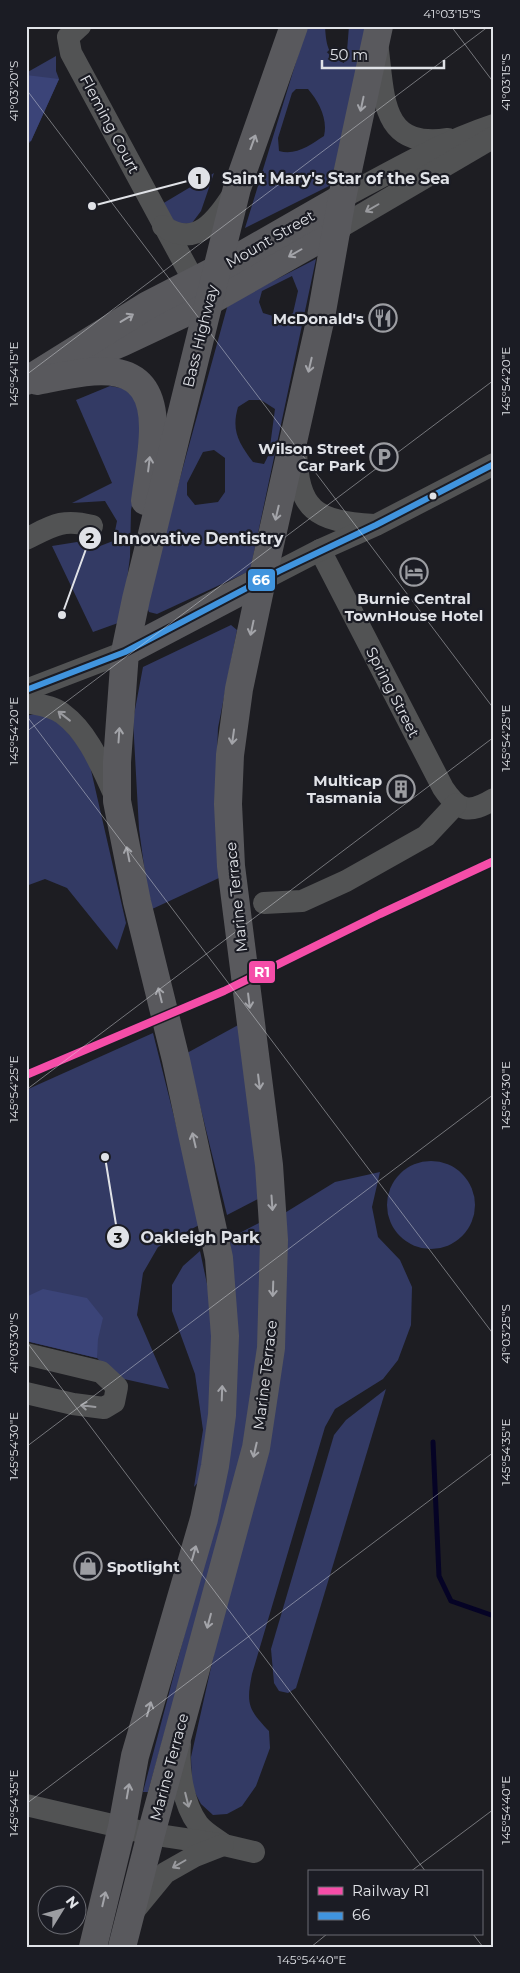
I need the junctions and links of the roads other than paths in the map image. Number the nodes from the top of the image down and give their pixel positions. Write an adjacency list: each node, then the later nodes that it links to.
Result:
1 (80, 26): 9 (street, Fleming Court)
2 (294, 26): 7 (highway, Bass Highway, one-way to 2)
3 (377, 33): 6 (street); 8 (highway, one-way to 8)
4 (494, 125): 6 (street, Mount Street)
5 (494, 137): 10 (street, Mount Street, one-way to 10)
6 (457, 138): 8 (street, Mount Street)
7 (237, 188): 9 (street); 11 (highway, Bass Highway)
8 (342, 198): 10 (highway); 11 (highway, Mount Street)
9 (163, 226): 12 (street, Fleming Court)
10 (337, 229): 12 (highway, Mount Street, one-way to 12); 14 (highway, one-way to 14)
11 (218, 268): 12 (highway, Mount Street)
12 (201, 291): 13 (highway, Mount Street); 21 (highway, Bass Highway)
13 (26, 382): 21 (highway, one-way to 13)
14 (295, 431): 16 (street); 20 (highway, one-way to 20)
15 (494, 464): 16 (street)
16 (376, 525): 19 (street)
17 (92, 526): 18 (street)
18 (26, 539)
19 (320, 550): 20 (street); 27 (street, Spring Street)
20 (262, 580): 22 (highway); 32 (highway, Marine Terrace, one-way to 32)
21 (136, 600): 22 (highway, Bass Highway)
22 (125, 652): 23 (street); 25 (highway, Marine Terrace, one-way to 22)
23 (26, 690)
24 (26, 702): 25 (street, one-way to 24)
25 (117, 801): 34 (highway, Marine Terrace, one-way to 25)
26 (488, 802): 27 (street); 28 (street)
27 (456, 804): 28 (street, Marine Terrace)
28 (414, 844): 29 (street, Marine Terrace)
29 (264, 903)
30 (26, 1354): 31 (street, one-way to 31)
31 (26, 1393)
32 (182, 1717): 35 (highway, Marine Terrace); 36 (street, one-way to 36)
33 (26, 1805): 34 (street)
34 (122, 1827): 35 (street); 39 (highway, Marine Terrace, one-way to 34)
35 (151, 1834): 36 (street); 38 (highway, Marine Terrace)
36 (224, 1845): 37 (street); 38 (street, one-way to 38)
37 (254, 1852)
38 (130, 1917): 40 (highway, Marine Terrace)
39 (93, 1947)
40 (122, 1947)

